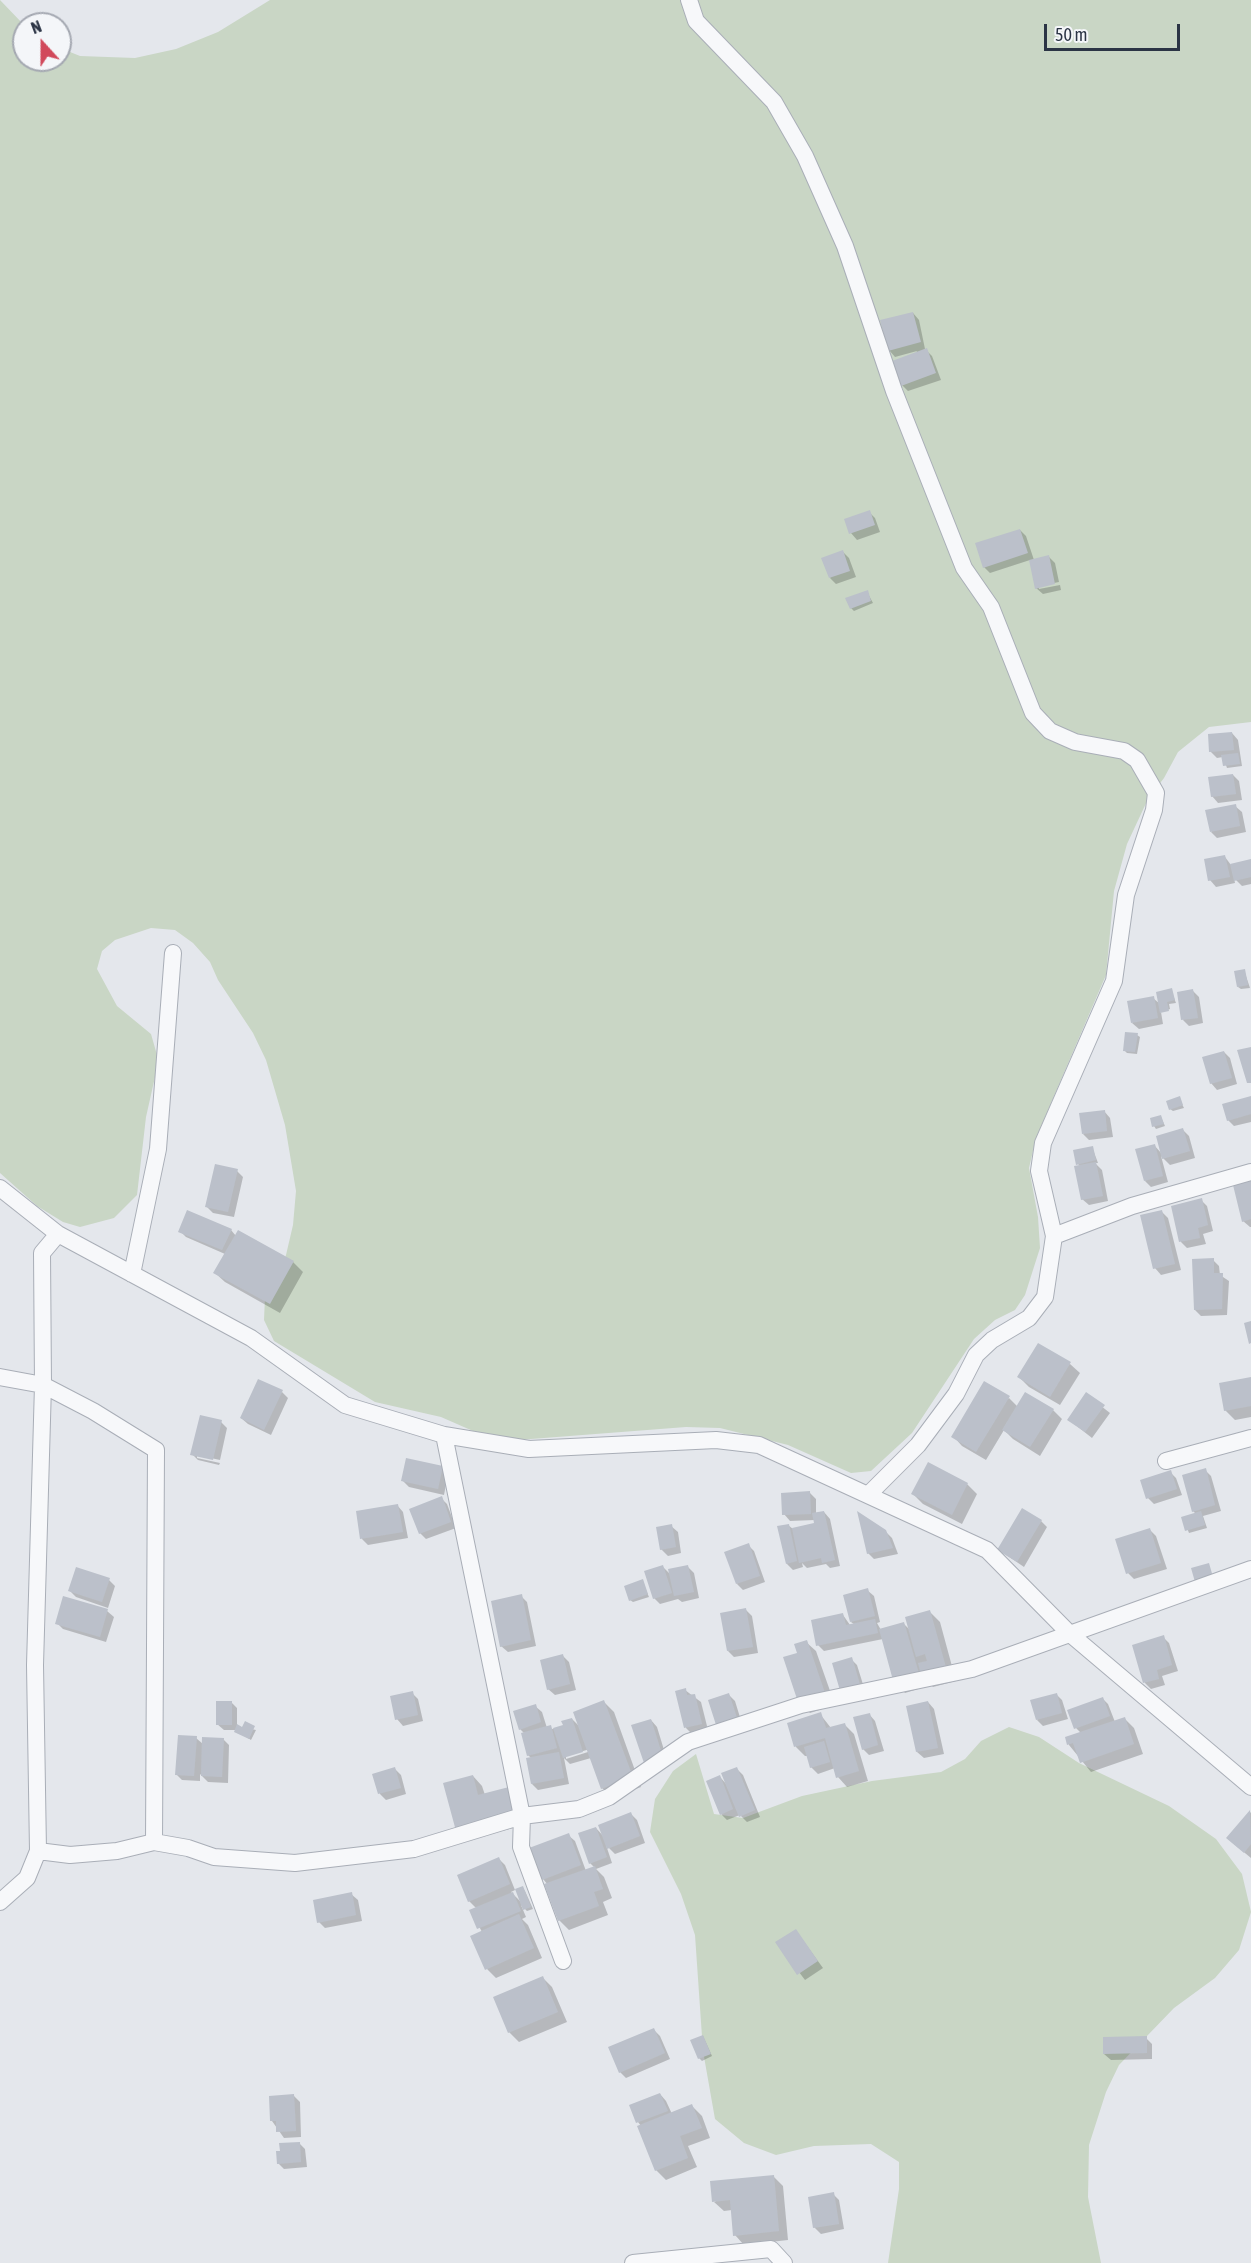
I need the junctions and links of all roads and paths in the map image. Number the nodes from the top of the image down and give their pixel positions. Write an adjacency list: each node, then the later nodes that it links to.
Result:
1 (689, 0): 6 (street)
2 (173, 953): 7 (street)
3 (1251, 1172): 6 (street)
4 (0, 1188): 5 (street)
5 (58, 1234): 7 (street); 9 (street)
6 (1054, 1236): 13 (street)
7 (132, 1274): 10 (street)
8 (0, 1377): 9 (street)
9 (42, 1385): 18 (street); 19 (street)
10 (444, 1435): 13 (street); 17 (street)
11 (1251, 1438): 12 (street)
12 (1166, 1461)
13 (868, 1496): 15 (street)
14 (1251, 1569): 15 (street)
15 (1069, 1633): 16 (street); 17 (street)
16 (1251, 1787)
17 (522, 1816): 18 (street); 21 (street)
18 (154, 1842): 19 (street)
19 (38, 1851): 20 (street)
20 (0, 1902)
21 (563, 1961)
22 (633, 2263): 23 (street)
23 (784, 2263)

